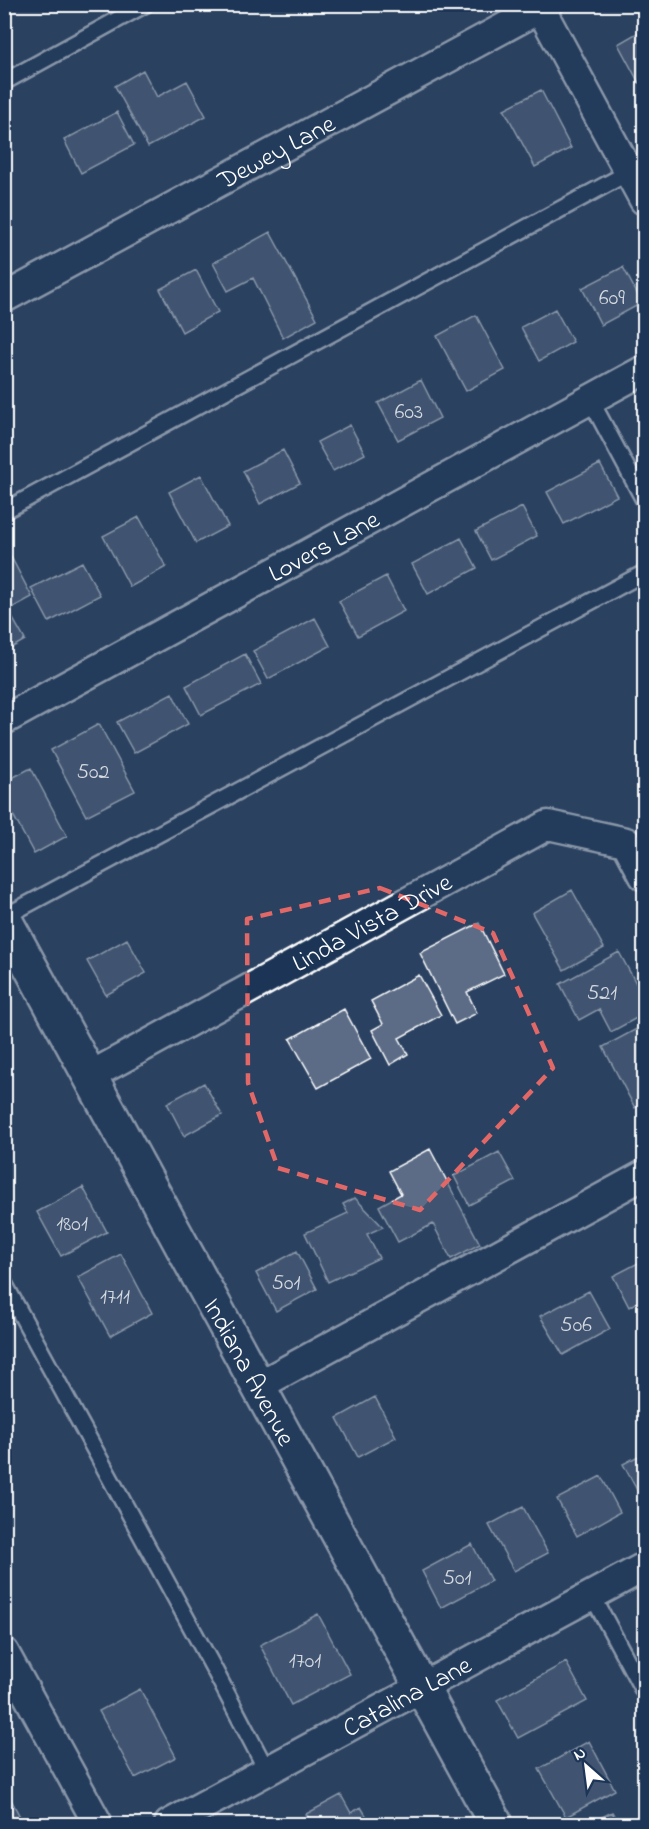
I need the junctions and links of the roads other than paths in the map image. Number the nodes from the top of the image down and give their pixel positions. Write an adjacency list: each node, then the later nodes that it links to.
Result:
1 (146, 4): 3 (lane)
2 (542, 6): 4 (street); 6 (street, Dewey Lane)
3 (4, 82)
4 (637, 168): 5 (street); 10 (lane)
5 (645, 200)
6 (4, 298)
7 (645, 370): 8 (street, Lovers Lane)
8 (590, 399): 9 (lane); 12 (street, Lovers Lane)
9 (645, 500)
10 (4, 511)
11 (645, 573): 14 (lane)
12 (4, 720)
13 (645, 876): 15 (street, Linda Vista Drive)
14 (4, 918): 15 (street, Indiana Avenue)
15 (90, 1076): 18 (street, Indiana Avenue)
16 (645, 1175): 18 (street)
17 (4, 1283): 24 (lane)
18 (258, 1386): 22 (street, Indiana Avenue)
19 (645, 1567): 20 (street, Catalina Lane)
20 (592, 1595): 22 (street, Catalina Lane); 23 (lane)
21 (4, 1652): 25 (street)
22 (423, 1687): 24 (street, Catalina Lane); 27 (street, Indiana Avenue)
23 (645, 1692)
24 (267, 1771): 26 (street, Catalina Lane)
25 (98, 1824)
26 (169, 1824)
27 (496, 1824)

